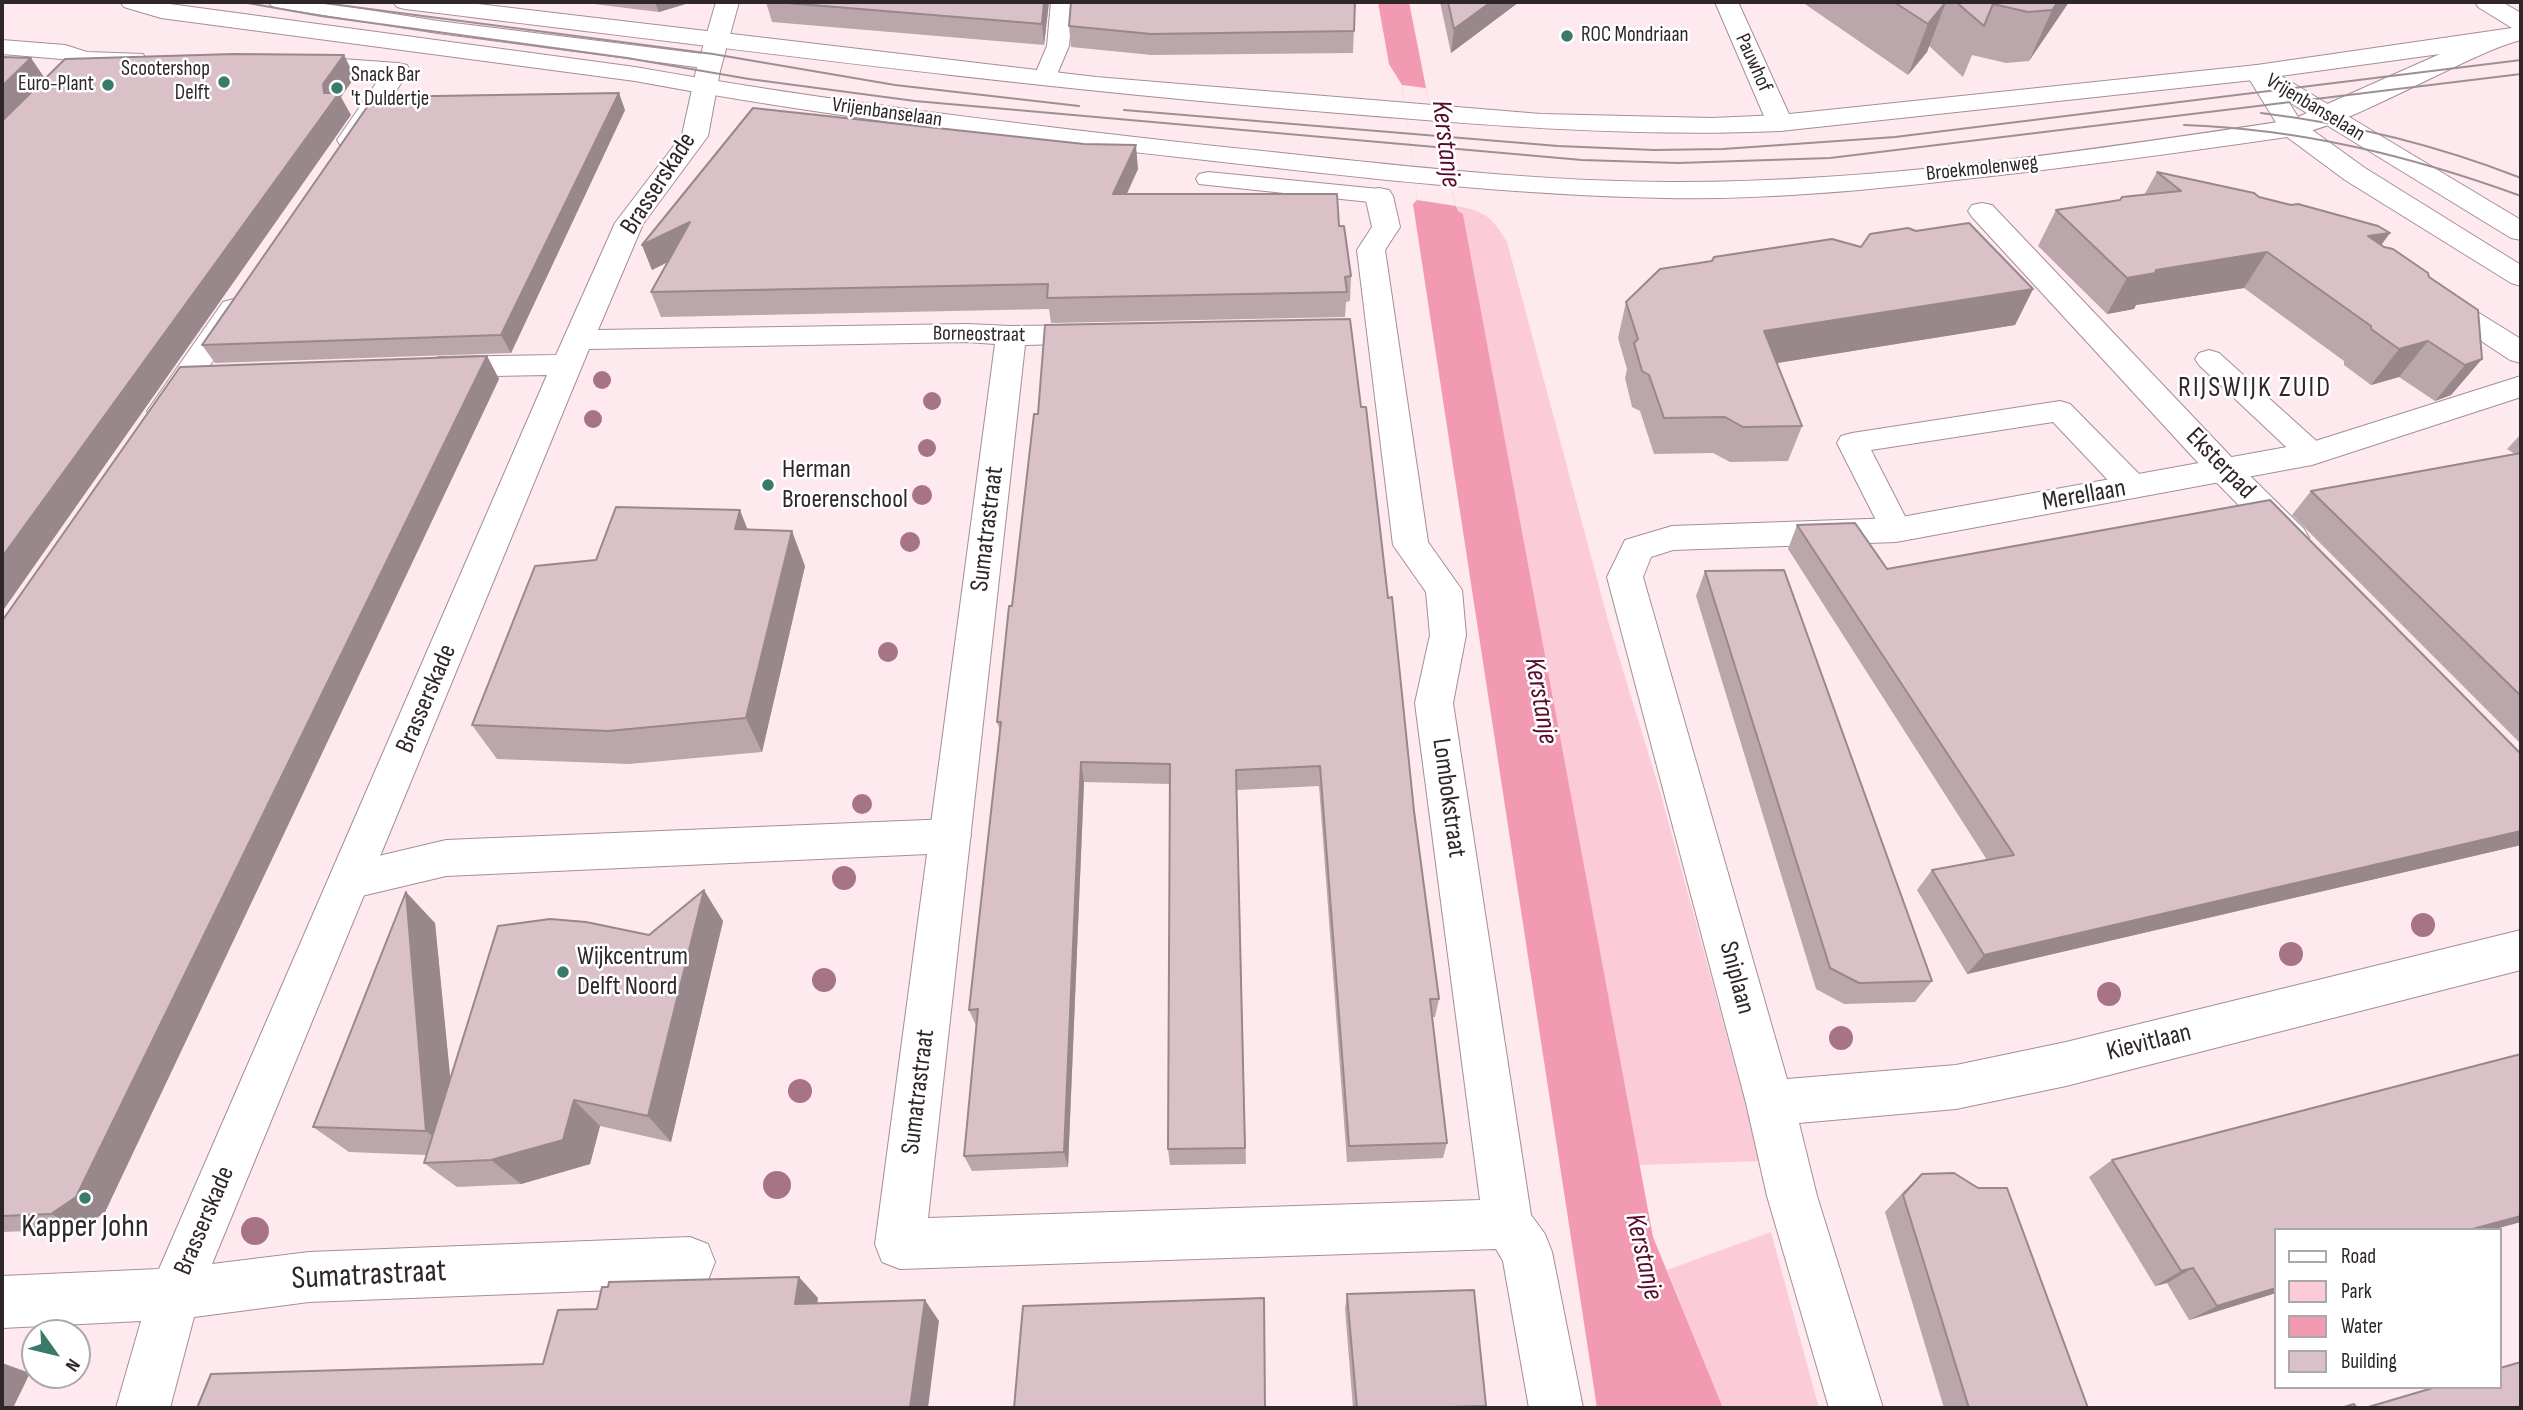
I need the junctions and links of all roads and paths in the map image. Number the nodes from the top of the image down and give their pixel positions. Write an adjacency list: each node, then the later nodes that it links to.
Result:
1 (132, 2): 10 (street, Vrijenbanselaan)
2 (279, 2): 15 (lane, Vrijenbanselaan)
3 (405, 2): 15 (street, Vrijenbanselaan)
4 (727, 2): 15 (street, Brasserskade)
5 (1062, 2): 18 (lane)
6 (1726, 2): 21 (street, Pauwhof)
7 (2486, 2): 8 (street)
8 (2521, 23)
9 (2521, 33): 11 (street, Broekmolenweg)
10 (326, 35): 15 (street, Vrijenbanselaan); 23 (street, Vrijenbanselaan)
11 (2495, 39): 16 (street, Broekmolenweg); 20 (street, Broekmolenweg)
12 (2, 47): 13 (street)
13 (85, 59): 14 (street); 17 (street)
14 (153, 59)
15 (711, 62): 18 (street, Vrijenbanselaan); 24 (street, Vrijenbanselaan); 34 (street, Brasserskade)
16 (2257, 72): 20 (street, Vrijenbanselaan); 21 (street, Broekmolenweg); 22 (street, Vrijenbanselaan)
17 (66, 77)
18 (1044, 79): 19 (street, Vrijenbanselaan)
19 (1432, 113): 21 (street, Broekmolenweg)
20 (2328, 116): 22 (street, Broekmolenweg); 28 (street, Vrijenbanselaan)
21 (1780, 123)
22 (2292, 128): 24 (street, Broekmolenweg); 29 (street, Vrijenbanselaan)
23 (336, 161)
24 (1449, 175)
25 (1208, 179): 26 (lane)
26 (1379, 196): 52 (street, Lombokstraat)
27 (1982, 211): 43 (street, Eksterpad)
28 (2521, 232)
29 (2521, 277)
30 (249, 286): 39 (street)
31 (2417, 287): 35 (street)
32 (1121, 334): 33 (street, Borneostraat)
33 (1012, 336): 34 (street, Borneostraat); 48 (street, Sumatrastraat)
34 (573, 352): 37 (street, Borneostraat); 49 (street, Brasserskade)
35 (2521, 353)
36 (2209, 359): 42 (lane)
37 (415, 368)
38 (226, 375): 39 (street)
39 (187, 377): 41 (street)
40 (2521, 386): 42 (street, Merellaan)
41 (148, 433)
42 (2312, 454): 43 (street, Merellaan)
43 (2225, 471): 44 (street, Merellaan); 47 (street, Eksterpad)
44 (2133, 487): 45 (street, Merellaan); 45 (lane)
45 (1896, 530): 46 (street, Merellaan)
46 (1637, 549): 51 (street, Sniplaan)
47 (2314, 560)
48 (950, 836): 49 (street); 52 (street, Sumatrastraat)
49 (349, 881): 54 (street, Brasserskade)
50 (2521, 950): 51 (street, Kievitlaan)
51 (1770, 1102): 58 (street, Sniplaan)
52 (1508, 1224): 57 (street, Lombokstraat)
53 (690, 1262): 54 (street, Sumatrastraat)
54 (174, 1294): 55 (street, Sumatrastraat); 56 (street, Brasserskade)
55 (2, 1302)
56 (143, 1408)
57 (1556, 1408)
58 (1856, 1408)

